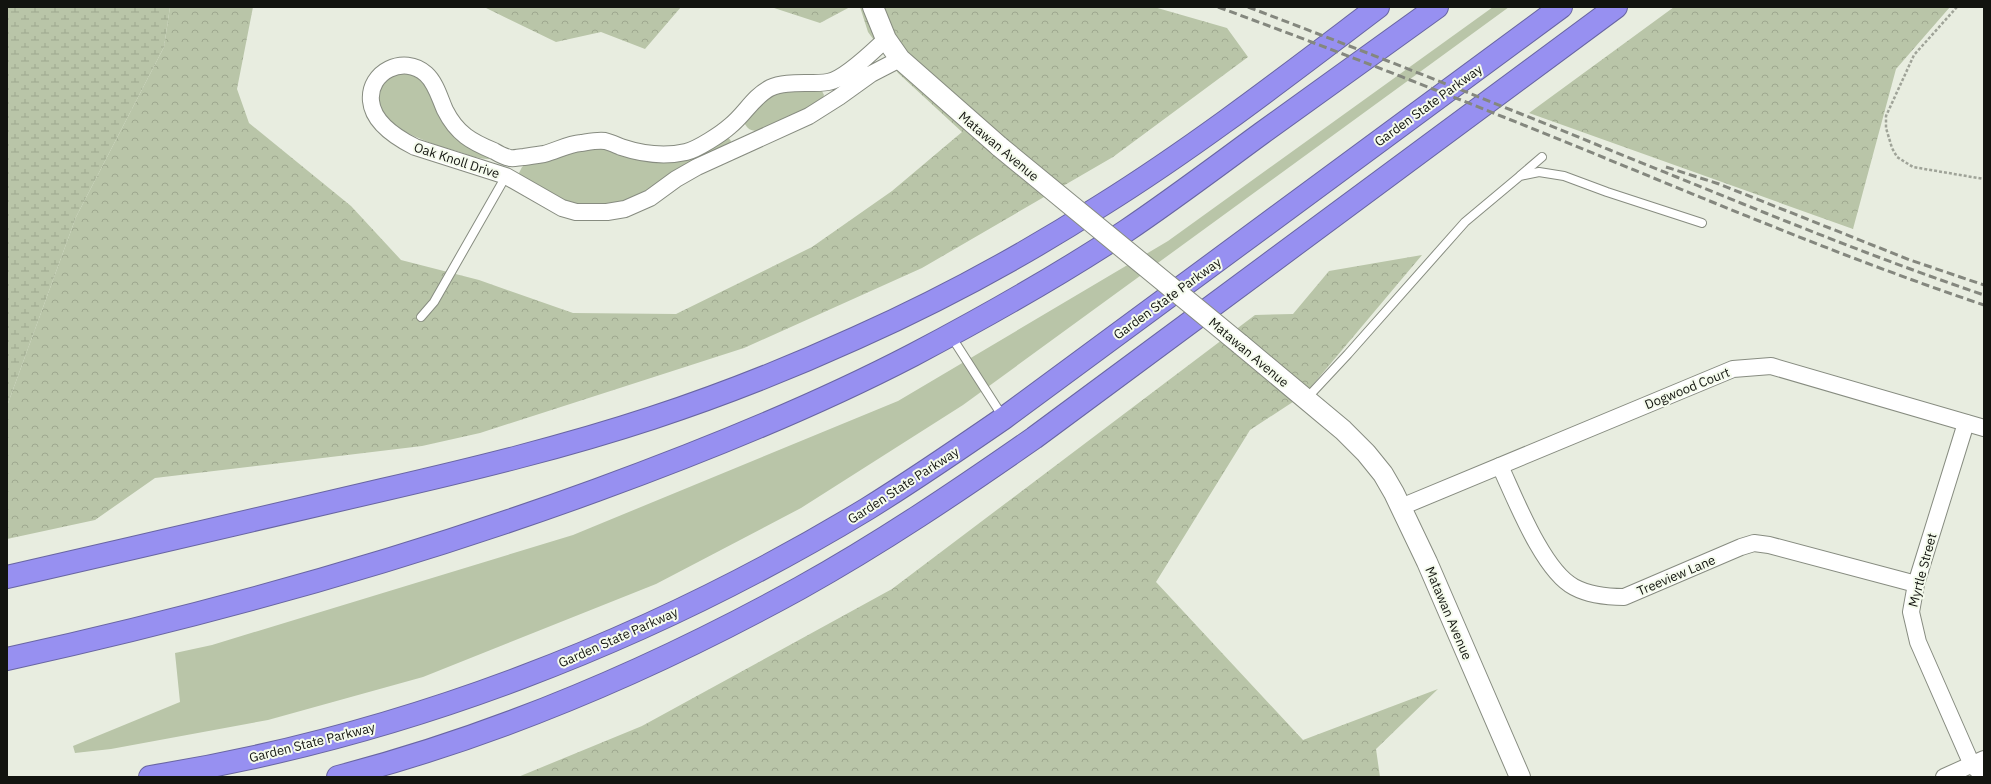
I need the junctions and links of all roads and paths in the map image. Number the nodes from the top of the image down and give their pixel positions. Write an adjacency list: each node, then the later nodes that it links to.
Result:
1 (873, 7): 7 (street, Matawan Avenue)
2 (1378, 7): 27 (highway)
3 (1437, 7): 20 (highway)
4 (1561, 7): 22 (highway, Garden State Parkway)
5 (1616, 7): 33 (highway)
6 (1957, 7): 17 (path)
7 (886, 39): 8 (street, Matawan Avenue); 9 (street, Oak Knoll Drive)
8 (900, 59): 10 (street, Oak Knoll Drive); 21 (street, Matawan Avenue, bridge)
9 (830, 82): 10 (street); 11 (street, Oak Knoll Drive)
10 (840, 97): 12 (street, Oak Knoll Drive)
11 (731, 126): 12 (street); 14 (street, Oak Knoll Drive)
12 (745, 143): 15 (street, Oak Knoll Drive)
13 (1542, 157): 16 (lane)
14 (511, 159): 15 (street, Oak Knoll Drive); 15 (street, Oak Knoll Drive)
15 (506, 176): 19 (lane)
16 (1520, 176): 18 (lane); 21 (lane)
17 (1984, 179)
18 (1702, 223)
19 (421, 317)
20 (950, 335): 22 (lane); 29 (highway)
21 (1306, 399): 26 (street, Matawan Avenue)
22 (1004, 418): 32 (highway, Garden State Parkway)
23 (1966, 423): 24 (street, Dogwood Court); 25 (street, Dogwood Court); 28 (street, Myrtle Street)
24 (1984, 428)
25 (1500, 466): 26 (street, Dogwood Court); 28 (street, Treeview Lane)
26 (1401, 507): 34 (street, Matawan Avenue)
27 (7, 577)
28 (1916, 584): 30 (street, Myrtle Street)
29 (7, 659)
30 (1978, 762): 31 (street, Myrtle Street); 35 (street)
31 (1984, 776)
32 (150, 777)
33 (338, 777)
34 (1520, 777)
35 (1944, 777)

